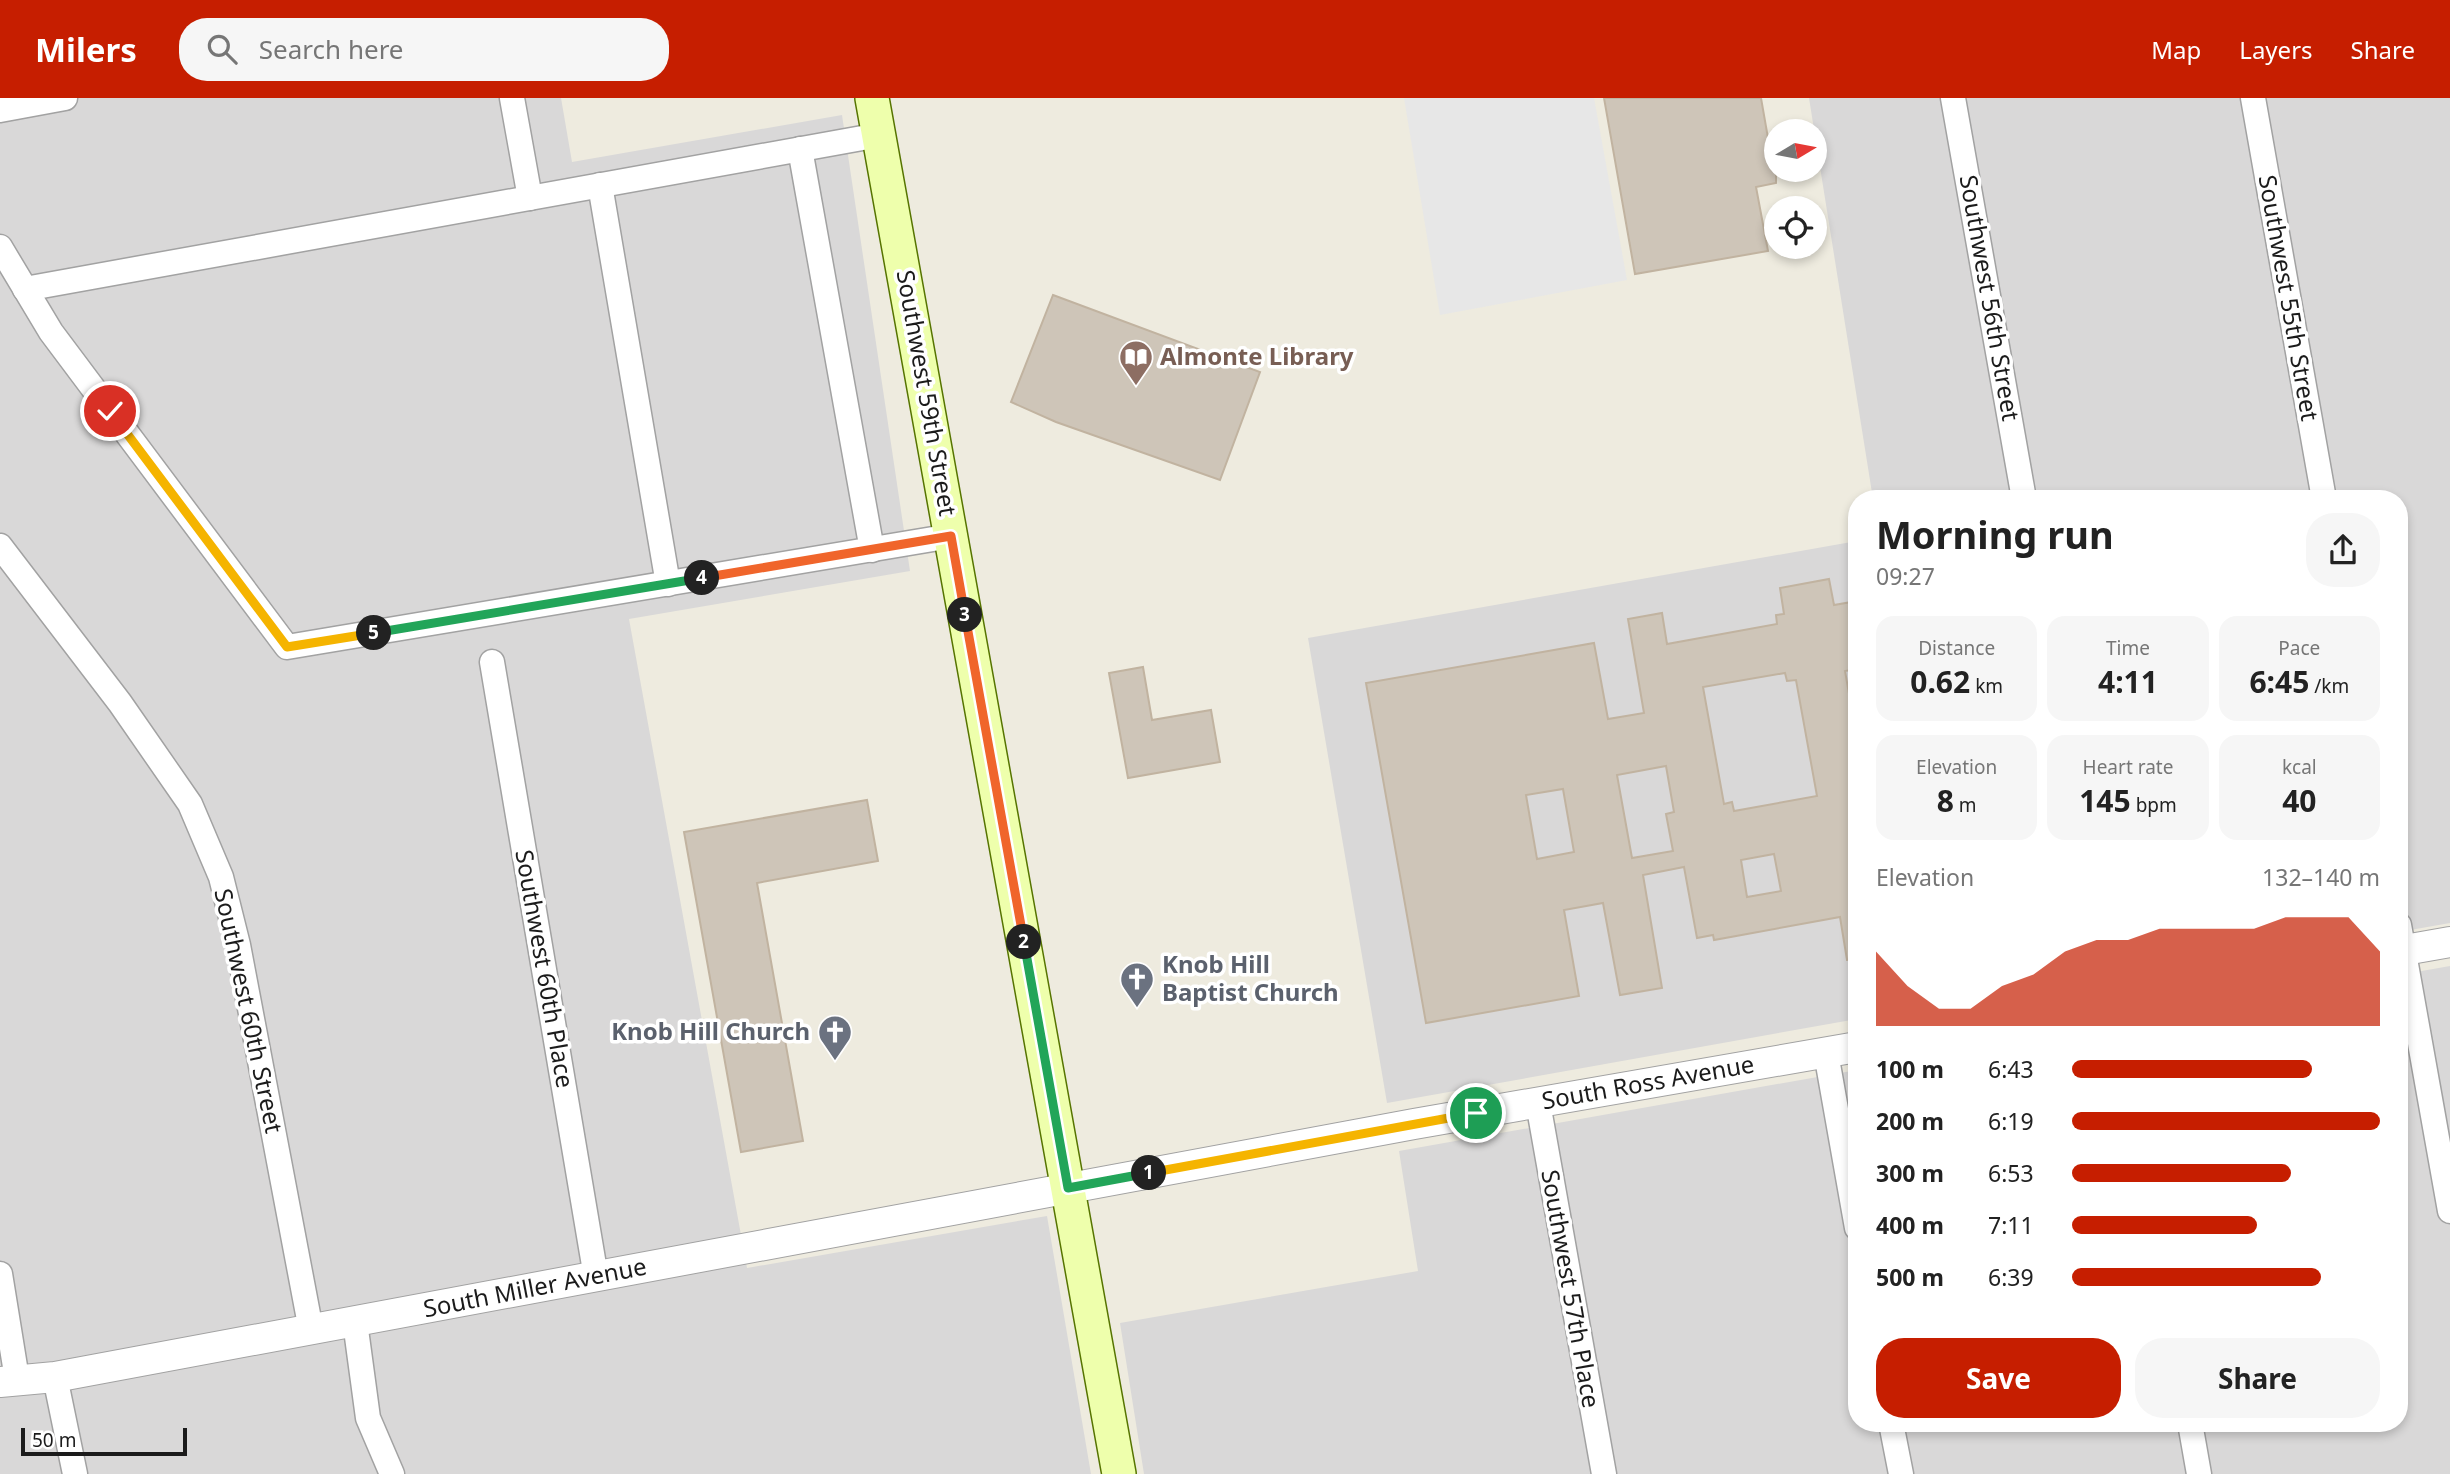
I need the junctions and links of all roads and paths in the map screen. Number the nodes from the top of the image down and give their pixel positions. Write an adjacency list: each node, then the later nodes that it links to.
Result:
1 (65, 98): 6 (street)
2 (512, 98): 10 (street)
3 (872, 98): 7 (main road, Southwest 59th Street)
4 (1953, 98): 13 (street, Southwest 56th Street)
5 (2253, 98): 14 (street, Southwest 55th Street)
6 (0, 110)
7 (879, 135): 8 (street); 15 (main road, Southwest 59th Street)
8 (800, 149): 9 (street); 17 (street)
9 (600, 185): 10 (street); 18 (street)
10 (530, 198): 12 (street)
11 (0, 247): 12 (street)
12 (25, 289): 18 (street)
13 (2022, 490)
14 (2322, 490)
15 (951, 536): 17 (street); 27 (main road, Southwest 59th Street)
16 (0, 546): 32 (street, Southwest 60th Street)
17 (872, 550): 18 (street)
18 (668, 584)
19 (492, 662): 30 (street, Southwest 60th Place)
20 (2408, 942): 21 (street)
21 (2450, 942)
22 (2408, 980): 28 (street)
23 (1848, 1049): 24 (street, South Ross Avenue)
24 (1826, 1053): 25 (street, South Ross Avenue); 26 (street)
25 (1538, 1103): 27 (street, South Ross Avenue); 40 (street, Southwest 57th Place)
26 (1848, 1177)
27 (1068, 1188): 30 (street, South Miller Avenue); 39 (main road, Southwest 59th Street)
28 (2450, 1211)
29 (0, 1274): 34 (street)
30 (596, 1277): 31 (street, South Miller Avenue)
31 (355, 1322): 32 (street, South Miller Avenue); 38 (street)
32 (311, 1330): 33 (street, South Miller Avenue)
33 (55, 1377): 34 (street, South Miller Avenue); 37 (street)
34 (8, 1380)
35 (1893, 1432): 41 (street)
36 (2192, 1432): 42 (street)
37 (75, 1474)
38 (392, 1474)
39 (1119, 1474)
40 (1604, 1474)
41 (1901, 1474)
42 (2199, 1474)

